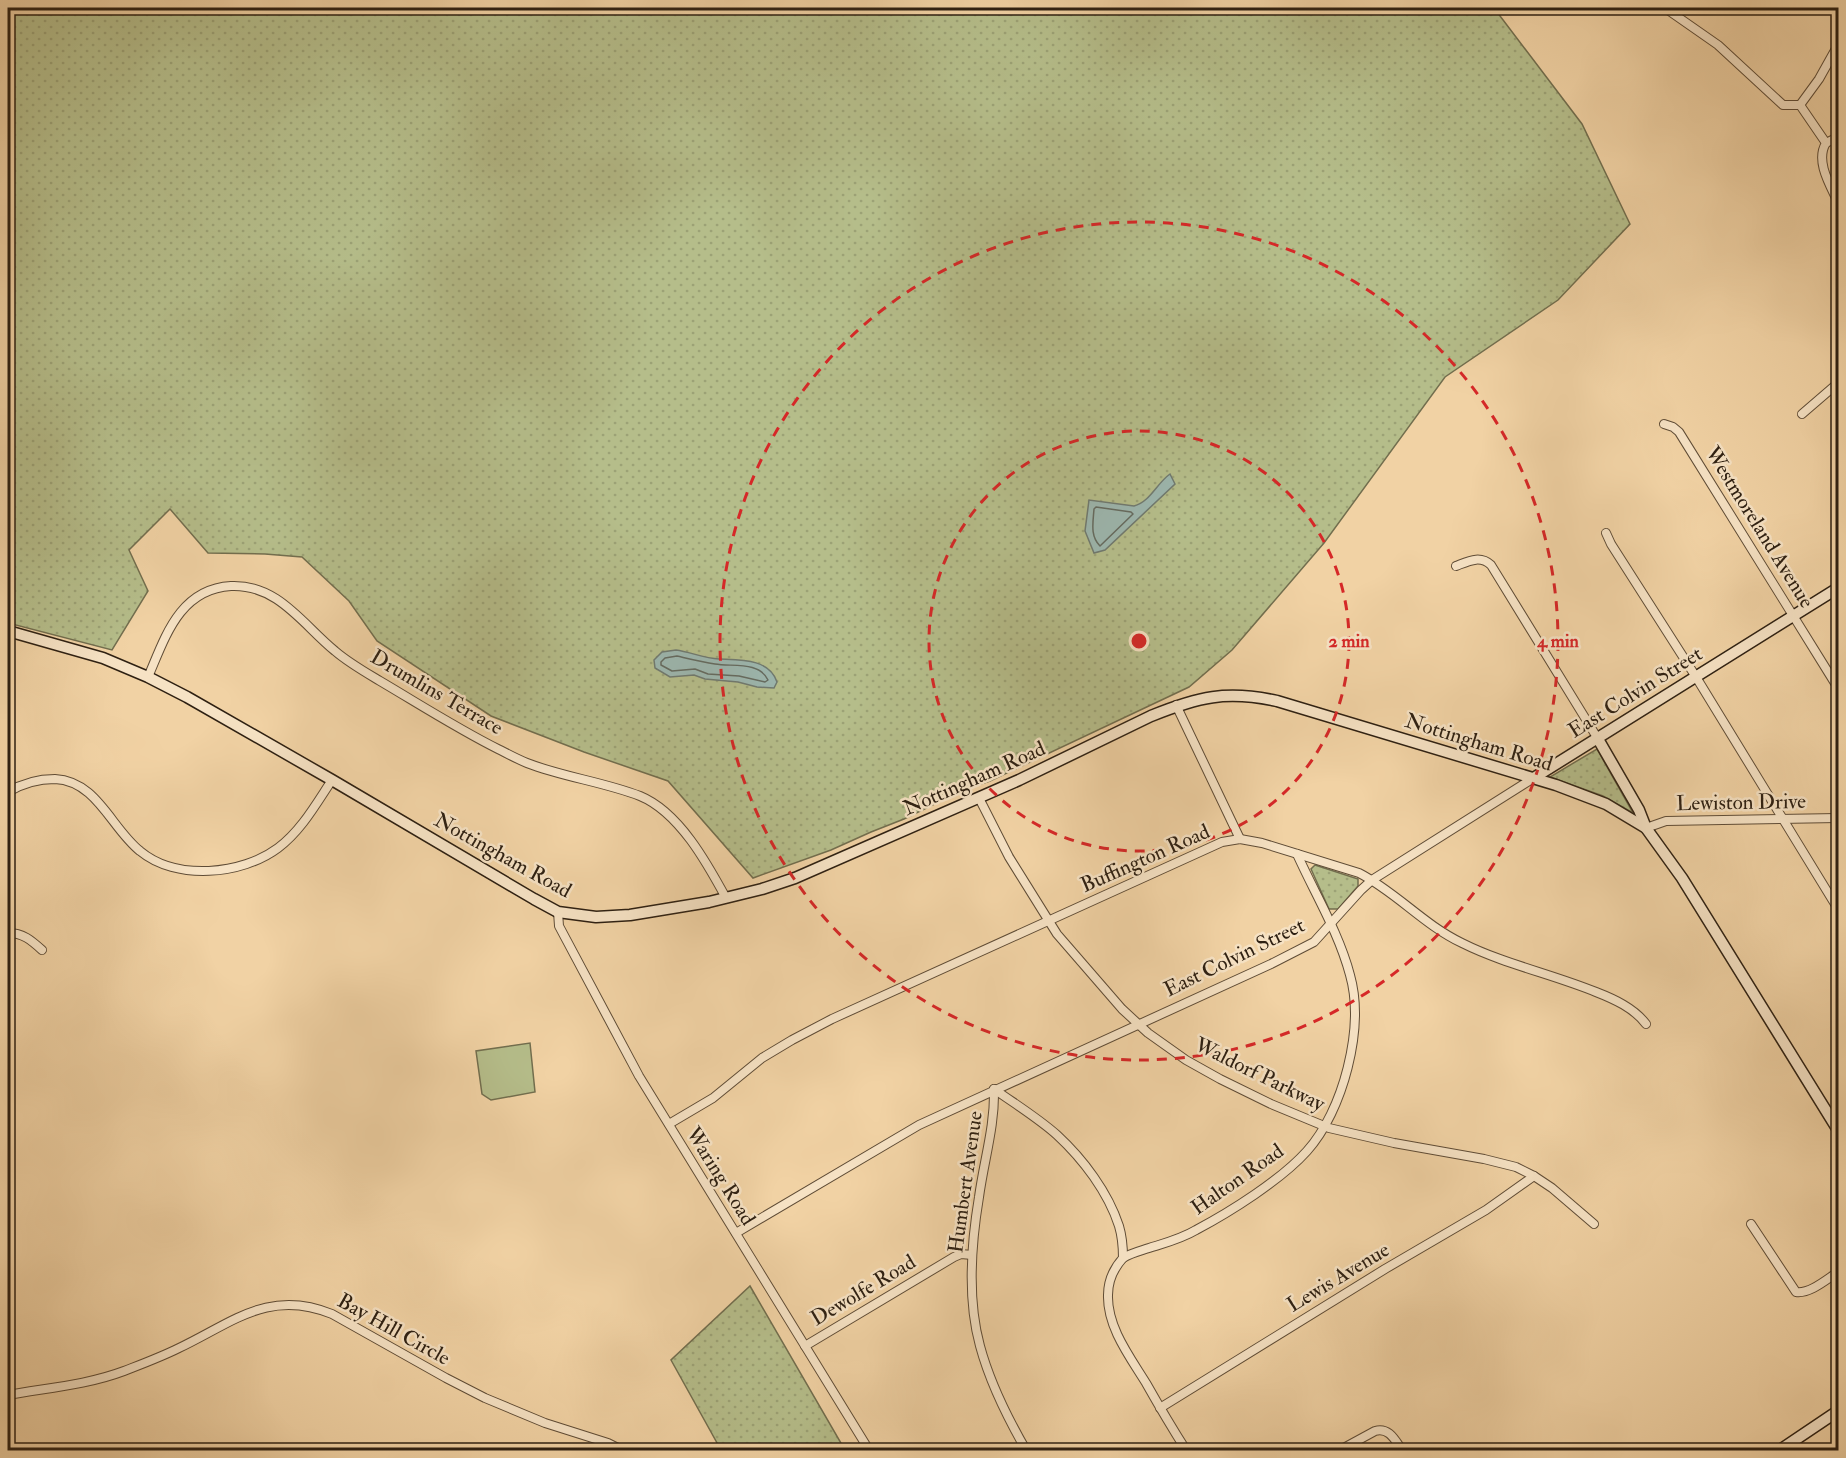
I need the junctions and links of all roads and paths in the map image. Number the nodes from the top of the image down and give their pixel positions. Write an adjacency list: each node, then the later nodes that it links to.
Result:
1 (1665, 8): 3 (street)
2 (1839, 45): 3 (street)
3 (1800, 105): 5 (street)
4 (1839, 137): 5 (street)
5 (1826, 143): 6 (street)
6 (1839, 202)
7 (1839, 383): 8 (street)
8 (1802, 414)
9 (1664, 424): 13 (street, Westmoreland Avenue)
10 (1606, 533): 15 (street)
11 (1456, 566): 19 (street)
12 (1839, 588): 13 (street, East Colvin Street)
13 (1794, 615): 15 (street, East Colvin Street); 17 (street, Westmoreland Avenue)
14 (8, 631): 16 (street, Nottingham Road)
15 (1696, 677): 19 (street, East Colvin Street); 25 (street)
16 (148, 678): 21 (street, Nottingham Road); 30 (street, Drumlins Terrace)
17 (1839, 688)
18 (1176, 705): 20 (street, Nottingham Road); 23 (street, Nottingham Road); 27 (street)
19 (1598, 739): 20 (street, East Colvin Street); 26 (street)
20 (1532, 779): 26 (street, Nottingham Road); 29 (street, East Colvin Street)
21 (332, 780): 22 (street); 32 (street, Nottingham Road)
22 (8, 792)
23 (979, 798): 30 (street, Nottingham Road); 33 (street, Waldorf Parkway)
24 (1839, 818): 25 (street, Lewiston Drive)
25 (1784, 819): 26 (street, Lewiston Drive); 31 (street)
26 (1646, 828): 42 (street, Nottingham Road)
27 (1240, 839): 28 (street, Buffington Road); 33 (street, Buffington Road)
28 (1297, 854): 29 (street, Buffington Road); 34 (street, Halton Road)
29 (1372, 880): 34 (street, East Colvin Street); 37 (street, Buffington Road)
30 (726, 898): 32 (street, Nottingham Road)
31 (1839, 909)
32 (558, 912): 40 (street, Waring Road)
33 (1048, 921): 38 (street, Waldorf Parkway); 40 (street, Buffington Road)
34 (1330, 925): 38 (street, East Colvin Street); 41 (street, Halton Road)
35 (8, 933): 36 (street)
36 (42, 950)
37 (1646, 1024)
38 (1138, 1025): 39 (street, East Colvin Street); 41 (street, Waldorf Parkway)
39 (994, 1089): 46 (street, East Colvin Street); 47 (street, Humbert Avenue); 48 (street)
40 (669, 1124): 46 (street, Waring Road)
41 (1323, 1126): 43 (street, Waldorf Parkway); 48 (street, Halton Road)
42 (1839, 1130)
43 (1534, 1176): 44 (street, Waldorf Parkway); 52 (street, Lewis Avenue)
44 (1594, 1224)
45 (1751, 1224): 49 (street)
46 (736, 1233): 50 (street, Waring Road)
47 (972, 1255): 50 (street, Dewolfe Road); 56 (street, Humbert Avenue)
48 (1123, 1258): 52 (street)
49 (1839, 1272)
50 (805, 1346): 55 (street, Waring Road)
51 (8, 1395): 54 (street, Bay Hill Circle)
52 (1160, 1408): 57 (street)
53 (1839, 1411): 60 (street)
54 (622, 1450)
55 (869, 1450)
56 (1026, 1450)
57 (1186, 1450)
58 (1340, 1450): 59 (street)
59 (1402, 1450)
60 (1780, 1450)

